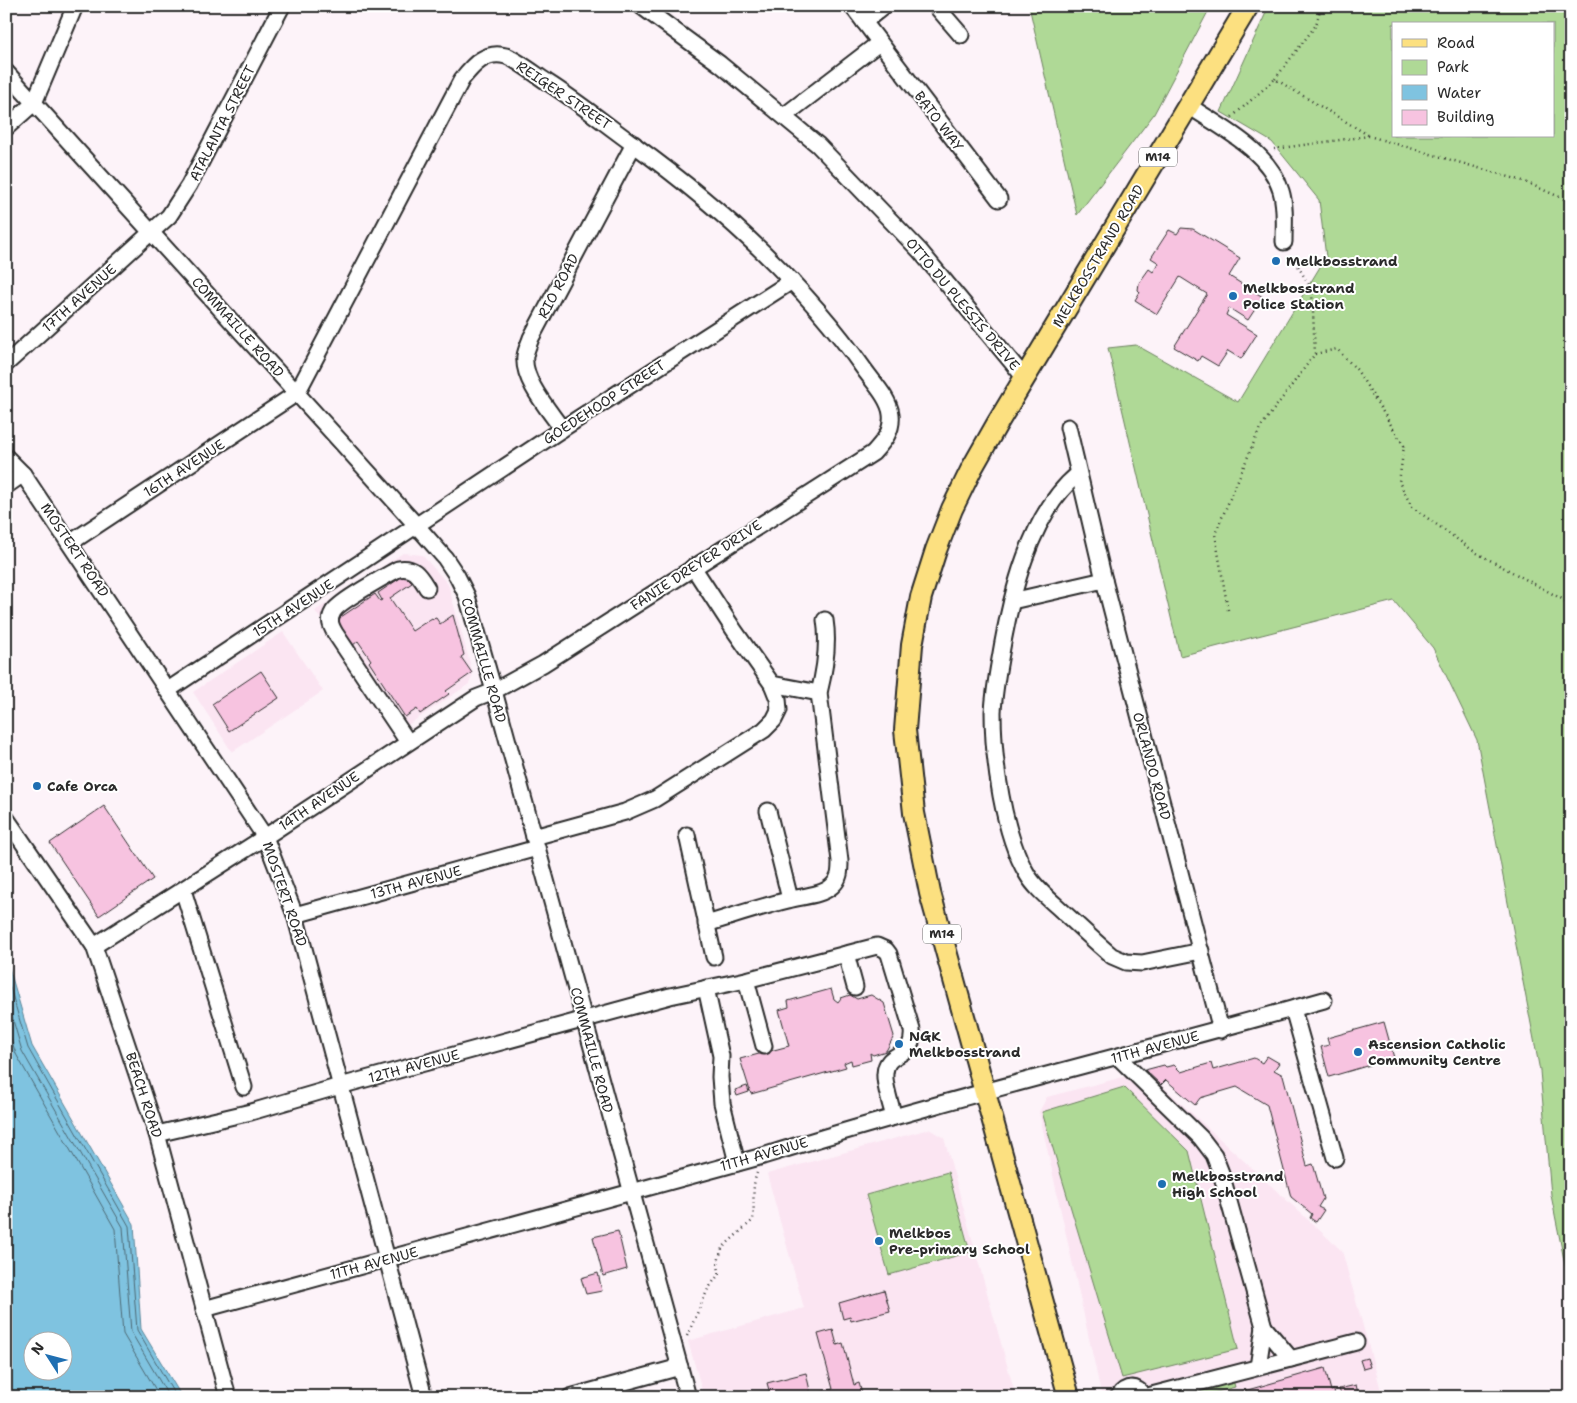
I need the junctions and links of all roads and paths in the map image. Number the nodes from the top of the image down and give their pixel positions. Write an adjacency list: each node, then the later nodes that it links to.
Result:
1 (75, 6): 14 (street)
2 (282, 6): 24 (street, ATALANTA STREET)
3 (641, 6): 16 (street, OTTO DU PLESSIS DRIVE)
4 (852, 6): 9 (street, BATO WAY)
5 (884, 6): 9 (street)
6 (936, 6): 10 (street)
7 (1248, 6): 15 (main road, MELKBOSSTRAND ROAD / M14)
8 (1321, 6): 13 (path)
9 (864, 22): 11 (street, BATO WAY)
10 (961, 35)
11 (879, 43): 16 (street); 22 (street, BATO WAY)
12 (6, 72): 14 (street, COMMAILLE ROAD)
13 (1276, 79): 17 (path); 19 (path)
14 (34, 103): 18 (street); 24 (street, COMMAILLE ROAD)
15 (1188, 106): 17 (street); 29 (main road, MELKBOSSTRAND ROAD / M14)
16 (784, 116): 29 (street, OTTO DU PLESSIS DRIVE)
17 (1220, 127): 21 (street)
18 (6, 128)
19 (1370, 136): 21 (path); 23 (path)
20 (634, 144): 26 (street, REIGER STREET); 30 (street, REIGER STREET); 32 (street, RIO ROAD)
21 (1254, 151): 25 (street)
22 (999, 199)
23 (1571, 202)
24 (151, 232): 28 (street, 17TH AVENUE); 30 (street, COMMAILLE ROAD)
25 (1284, 242): 27 (path)
26 (792, 281): 32 (street, GOEDEHOOP STREET); 33 (street, REIGER STREET)
27 (1315, 354): 44 (path); 45 (path)
28 (6, 364)
29 (1024, 377): 76 (main road, OTTO DU PLESSIS DRIVE / M14)
30 (297, 393): 38 (street, COMMAILLE ROAD); 39 (street, 16TH AVENUE)
31 (1068, 427): 36 (street, ORLANDO ROAD)
32 (562, 429): 38 (street, GOEDEHOOP STREET)
33 (890, 430): 40 (street, FANIE DREYER DRIVE)
34 (6, 457): 35 (street, MOSTERT ROAD)
35 (23, 474): 37 (street); 39 (street, MOSTERT ROAD)
36 (1078, 474): 41 (street, ORLANDO ROAD); 43 (street)
37 (6, 486)
38 (417, 526): 48 (street, 15TH AVENUE); 49 (street, COMMAILLE ROAD)
39 (70, 543): 48 (street, MOSTERT ROAD)
40 (693, 567): 47 (street); 49 (street, FANIE DREYER DRIVE)
41 (1104, 580): 43 (street); 62 (street, ORLANDO ROAD)
42 (427, 588): 51 (street)
43 (1012, 601): 62 (street)
44 (1228, 610)
45 (1571, 614)
46 (825, 620): 50 (street)
47 (772, 684): 50 (street); 56 (street, 13TH AVENUE)
48 (168, 690): 55 (street, MOSTERT ROAD)
49 (494, 691): 51 (street, 14TH AVENUE); 56 (street, COMMAILLE ROAD)
50 (819, 693): 58 (street)
51 (408, 742): 55 (street, 14TH AVENUE)
52 (768, 811): 58 (street)
53 (6, 818): 61 (street, BEACH ROAD)
54 (688, 835): 60 (street)
55 (265, 837): 57 (street, 14TH AVENUE); 59 (street, MOSTERT ROAD)
56 (535, 843): 59 (street, 13TH AVENUE); 70 (street, COMMAILLE ROAD)
57 (183, 890): 61 (street, 14TH AVENUE); 75 (street)
58 (790, 899): 60 (street)
59 (295, 915): 74 (street, MOSTERT ROAD)
60 (706, 924): 64 (street)
61 (94, 946): 78 (street, BEACH ROAD)
62 (1201, 951): 71 (street, ORLANDO ROAD)
63 (846, 954): 65 (street, 12TH AVENUE); 66 (street); 77 (street, 12TH AVENUE)
64 (714, 958)
65 (746, 980): 67 (street, 12TH AVENUE); 72 (street)
66 (855, 987)
67 (706, 988): 70 (street, 12TH AVENUE); 81 (street)
68 (1324, 1000): 69 (street, 11TH AVENUE)
69 (1293, 1009): 71 (street, 11TH AVENUE); 80 (street)
70 (584, 1020): 74 (street, 12TH AVENUE); 82 (street, COMMAILLE ROAD)
71 (1221, 1030): 73 (street, 11TH AVENUE)
72 (764, 1046)
73 (1118, 1057): 76 (street, 11TH AVENUE); 85 (street)
74 (340, 1086): 78 (street, 12TH AVENUE); 83 (street, MOSTERT ROAD)
75 (244, 1087)
76 (986, 1092): 77 (street, 11TH AVENUE); 94 (main road, OTTO DU PLESSIS DRIVE / M14)
77 (894, 1117): 79 (street, 11TH AVENUE)
78 (157, 1134): 84 (street, BEACH ROAD)
79 (762, 1156): 81 (street, 11TH AVENUE); 88 (path)
80 (1335, 1158)
81 (737, 1163): 82 (street, 11TH AVENUE)
82 (631, 1192): 83 (street, 11TH AVENUE); 88 (street, COMMAILLE ROAD)
83 (387, 1260): 84 (street, 11TH AVENUE); 91 (street, MOSTERT ROAD)
84 (204, 1309): 90 (street, BEACH ROAD)
85 (1264, 1328): 87 (street); 89 (street)
86 (1356, 1342): 87 (street)
87 (1291, 1359): 89 (street)
88 (680, 1367): 92 (street); 93 (street, COMMAILLE ROAD)
89 (1258, 1367): 96 (street)
90 (228, 1397)
91 (424, 1397)
92 (570, 1397)
93 (688, 1397)
94 (1069, 1397)
95 (1118, 1397): 96 (street)
96 (1144, 1397)

